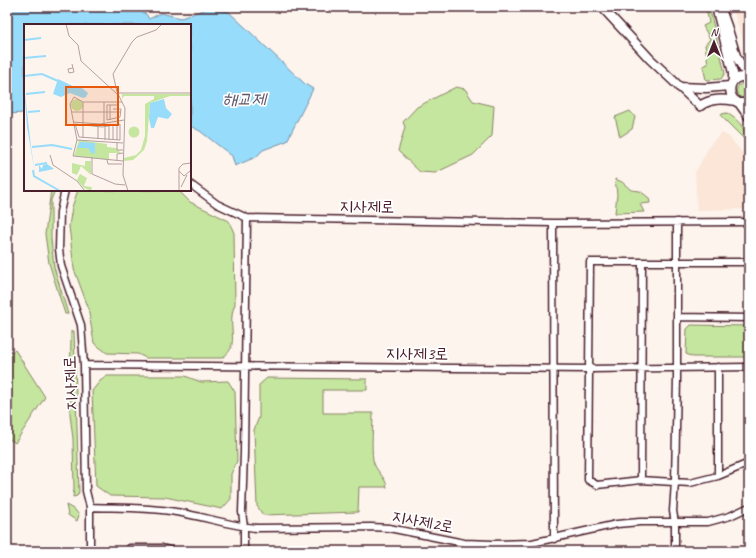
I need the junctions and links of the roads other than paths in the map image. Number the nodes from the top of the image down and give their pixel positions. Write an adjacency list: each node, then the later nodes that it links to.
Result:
1 (602, 7): 6 (street)
2 (716, 7): 5 (street)
3 (720, 7): 4 (street)
4 (749, 78): 5 (street)
5 (732, 84): 7 (street); 8 (street)
6 (679, 87): 7 (street); 9 (street)
7 (706, 88): 9 (street)
8 (738, 102): 9 (street); 10 (street); 11 (street)
9 (697, 103)
10 (749, 103)
11 (749, 117)
12 (191, 185): 14 (street, 지사제로)
13 (65, 191): 23 (street, 지사제로)
14 (247, 218): 15 (street, 지사제로); 27 (street)
15 (553, 222): 16 (street, 지사제로); 29 (street)
16 (677, 222): 17 (street, 지사제로); 19 (street)
17 (749, 222)
18 (642, 262): 19 (street); 28 (street); 30 (street)
19 (677, 262): 20 (street); 21 (street)
20 (749, 262)
21 (677, 317): 22 (street); 24 (street)
22 (749, 318)
23 (84, 366): 27 (street, 지사제3로); 35 (street, 지사제로)
24 (677, 367): 25 (street, 지사제3로); 28 (street, 지사제3로); 34 (street)
25 (718, 367): 26 (street, 지사제3로); 32 (street)
26 (749, 367)
27 (245, 368): 29 (street, 지사제3로); 38 (street)
28 (643, 368): 30 (street, 지사제3로); 33 (street)
29 (552, 369): 30 (street, 지사제3로); 39 (street)
30 (589, 369): 33 (street)
31 (749, 462): 32 (street)
32 (718, 476): 34 (street)
33 (641, 480): 34 (street)
34 (675, 482): 37 (street)
35 (90, 507): 38 (street, 지사제2로); 41 (street, 지사제로)
36 (749, 507): 37 (street, 지사제2로)
37 (675, 523): 39 (street, 지사제2로); 46 (street)
38 (244, 527): 40 (street, 지사제2로); 44 (street)
39 (554, 539): 40 (street, 지사제2로)
40 (464, 543): 45 (street)
41 (90, 551)
42 (130, 551): 43 (street)
43 (173, 551)
44 (244, 551)
45 (464, 551)
46 (676, 551)

